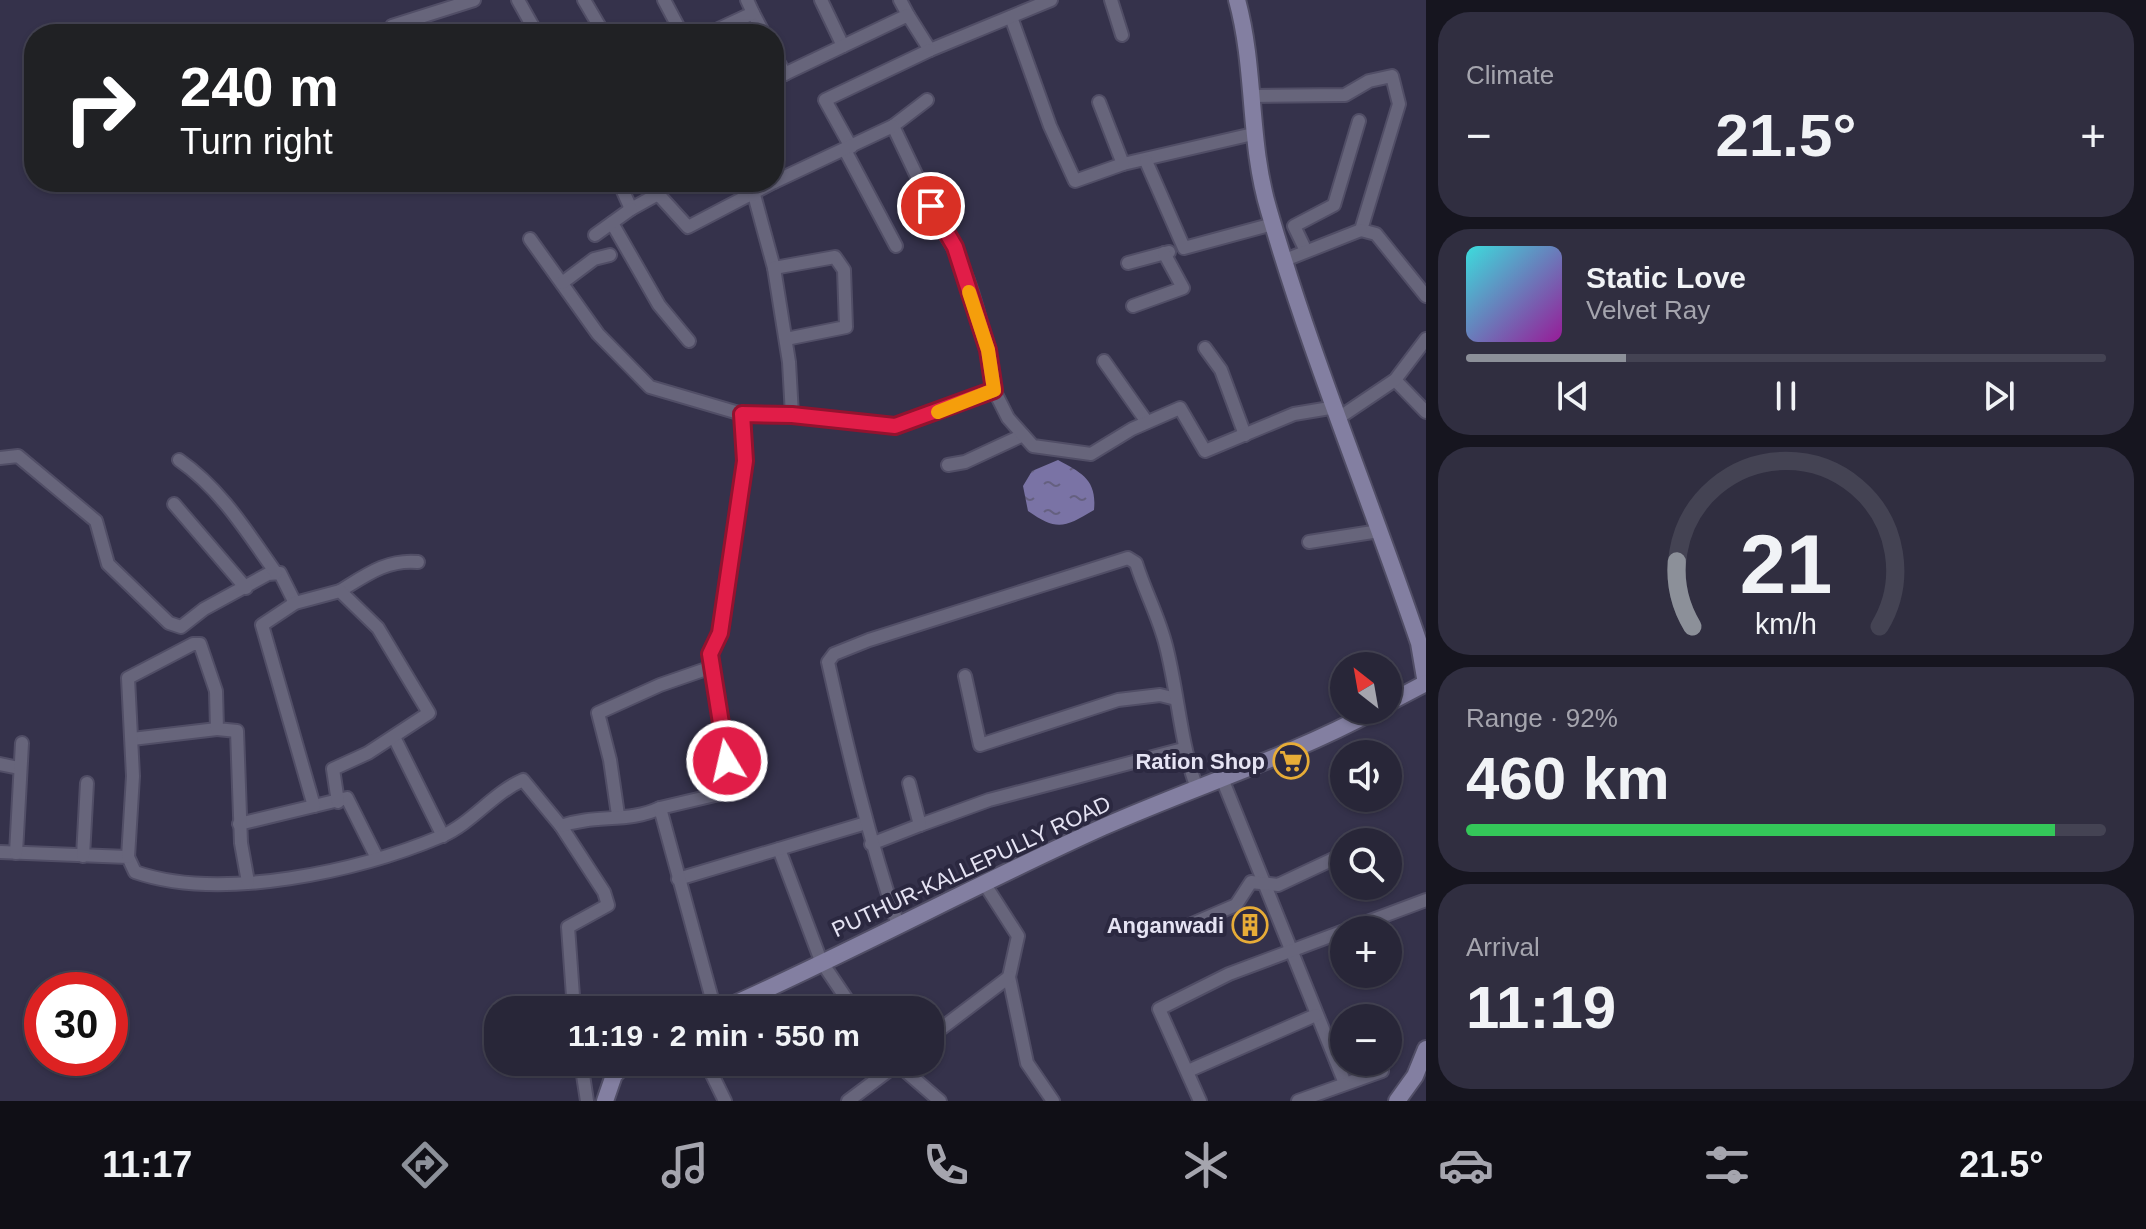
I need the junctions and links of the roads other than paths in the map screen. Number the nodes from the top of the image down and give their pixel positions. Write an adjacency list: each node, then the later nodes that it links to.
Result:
1 (474, 0): 14 (street)
2 (518, 0): 15 (street)
3 (584, 0): 16 (street)
4 (664, 0): 17 (street)
5 (747, 0): 11 (street)
6 (821, 0): 21 (street)
7 (900, 0): 12 (street)
8 (1051, 0): 13 (street)
9 (1111, 0): 20 (street)
10 (1237, 0): 24 (main road)
11 (753, 13): 18 (street); 19 (street)
12 (908, 15): 21 (street); 22 (street)
13 (1011, 17): 22 (street); 32 (street)
14 (398, 24)
15 (531, 24)
16 (598, 24)
17 (677, 24)
18 (729, 24)
19 (759, 24)
20 (1122, 35)
21 (843, 46): 23 (street)
22 (930, 50): 30 (street)
23 (784, 75)
24 (1251, 96): 29 (main road); 40 (street)
25 (927, 100): 28 (street)
26 (1099, 102): 32 (street)
27 (1359, 121): 45 (street)
28 (893, 126): 30 (street); 60 (street)
29 (1253, 134): 31 (street); 39 (main road)
30 (848, 148): 33 (street); 43 (street)
31 (1146, 161): 32 (street); 44 (street)
32 (1123, 164)
33 (784, 177)
34 (623, 192): 37 (street)
35 (751, 192): 37 (street)
36 (753, 192): 50 (street)
37 (631, 209): 38 (street)
38 (612, 223): 41 (street); 56 (street)
39 (1273, 224): 44 (street); 48 (main road)
40 (1361, 230): 45 (street); 52 (street)
41 (595, 235)
42 (530, 239): 51 (street)
43 (896, 246)
44 (1184, 248): 46 (street)
45 (1306, 251): 48 (street)
46 (1164, 253): 49 (street); 53 (street)
47 (610, 255): 51 (street)
48 (1285, 260): 61 (main road)
49 (1128, 263)
50 (774, 268): 54 (street); 54 (street)
51 (562, 283): 63 (street)
52 (1424, 289)
53 (1133, 306)
54 (786, 339): 64 (street)
55 (1426, 339): 59 (street)
56 (689, 341)
57 (1205, 348): 67 (street)
58 (1104, 361): 65 (street)
59 (1395, 380): 61 (street); 62 (street)
60 (994, 390): 64 (street); 66 (street)
61 (1338, 412): 67 (street); 72 (main road)
62 (1426, 412)
63 (742, 414): 64 (street); 79 (street)
64 (792, 415)
65 (1147, 422): 66 (street); 67 (street)
66 (1023, 435): 70 (street)
67 (1245, 435)
68 (0, 458): 76 (street)
69 (179, 460): 75 (street)
70 (948, 465)
71 (174, 504): 76 (street)
72 (1379, 531): 73 (street); 81 (main road)
73 (1309, 542)
74 (418, 562): 77 (street)
75 (276, 573): 76 (street); 78 (street)
76 (246, 588)
77 (340, 591): 78 (street); 86 (street)
78 (295, 603): 97 (street)
79 (712, 667): 98 (street); 99 (street)
80 (965, 676): 83 (street)
81 (1426, 684): 82 (main road)
82 (1402, 696)
83 (1176, 699): 89 (street); 100 (street)
84 (1346, 724): 92 (main road, PUTHUR-KALLEPULLY ROAD)
85 (217, 729): 87 (street); 87 (street); 101 (street)
86 (394, 737): 96 (street); 104 (street)
87 (132, 739): 111 (street)
88 (22, 743): 91 (street)
89 (1183, 749): 95 (street); 102 (street)
90 (0, 764): 91 (street)
91 (19, 768): 108 (street)
92 (1221, 776): 95 (main road, PUTHUR-KALLEPULLY ROAD); 116 (street)
93 (87, 783): 109 (street)
94 (909, 783): 102 (street)
95 (1196, 786): 115 (main road, PUTHUR-KALLEPULLY ROAD)
96 (338, 801): 97 (street); 110 (street)
97 (314, 806): 101 (street)
98 (660, 808): 99 (street); 113 (street)
99 (618, 815): 103 (street)
100 (866, 823): 105 (street); 106 (street)
101 (239, 824): 114 (street)
102 (920, 825): 105 (street)
103 (561, 826): 104 (street); 125 (street)
104 (443, 836): 110 (street)
105 (871, 844): 119 (street)
106 (779, 849): 113 (street); 123 (street)
107 (0, 852): 108 (street)
108 (16, 853): 109 (street)
109 (83, 856): 111 (street)
110 (376, 856): 114 (street)
111 (128, 857): 114 (street)
112 (1330, 861): 116 (street)
113 (678, 879): 126 (street)
114 (248, 882)
115 (984, 883): 119 (main road, PUTHUR-KALLEPULLY ROAD); 124 (street)
116 (1262, 883): 120 (street); 122 (street)
117 (1426, 900): 118 (street)
118 (1383, 916)
119 (898, 925): 123 (main road, PUTHUR-KALLEPULLY ROAD)
120 (1185, 927)
121 (1330, 936): 122 (street)
122 (1291, 951): 129 (street); 132 (street)
123 (821, 961): 127 (main road, PUTHUR-KALLEPULLY ROAD); 128 (street)
124 (1009, 977): 130 (street); 145 (street)
125 (573, 996)
126 (714, 996)
127 (747, 996)
128 (845, 996)
129 (1316, 1015): 132 (street); 139 (street)
130 (944, 1025)
131 (1426, 1049): 148 (main road)
132 (1188, 1071): 146 (street)
133 (583, 1076): 140 (street)
134 (614, 1076): 141 (main road)
135 (713, 1076): 142 (street)
136 (880, 1076): 143 (street)
137 (912, 1076): 144 (street)
138 (1363, 1076): 139 (street)
139 (1344, 1081): 147 (street)
140 (587, 1101)
141 (605, 1101)
142 (725, 1101)
143 (848, 1101)
144 (940, 1101)
145 (1053, 1101)
146 (1200, 1101)
147 (1298, 1101)
148 (1397, 1101)

